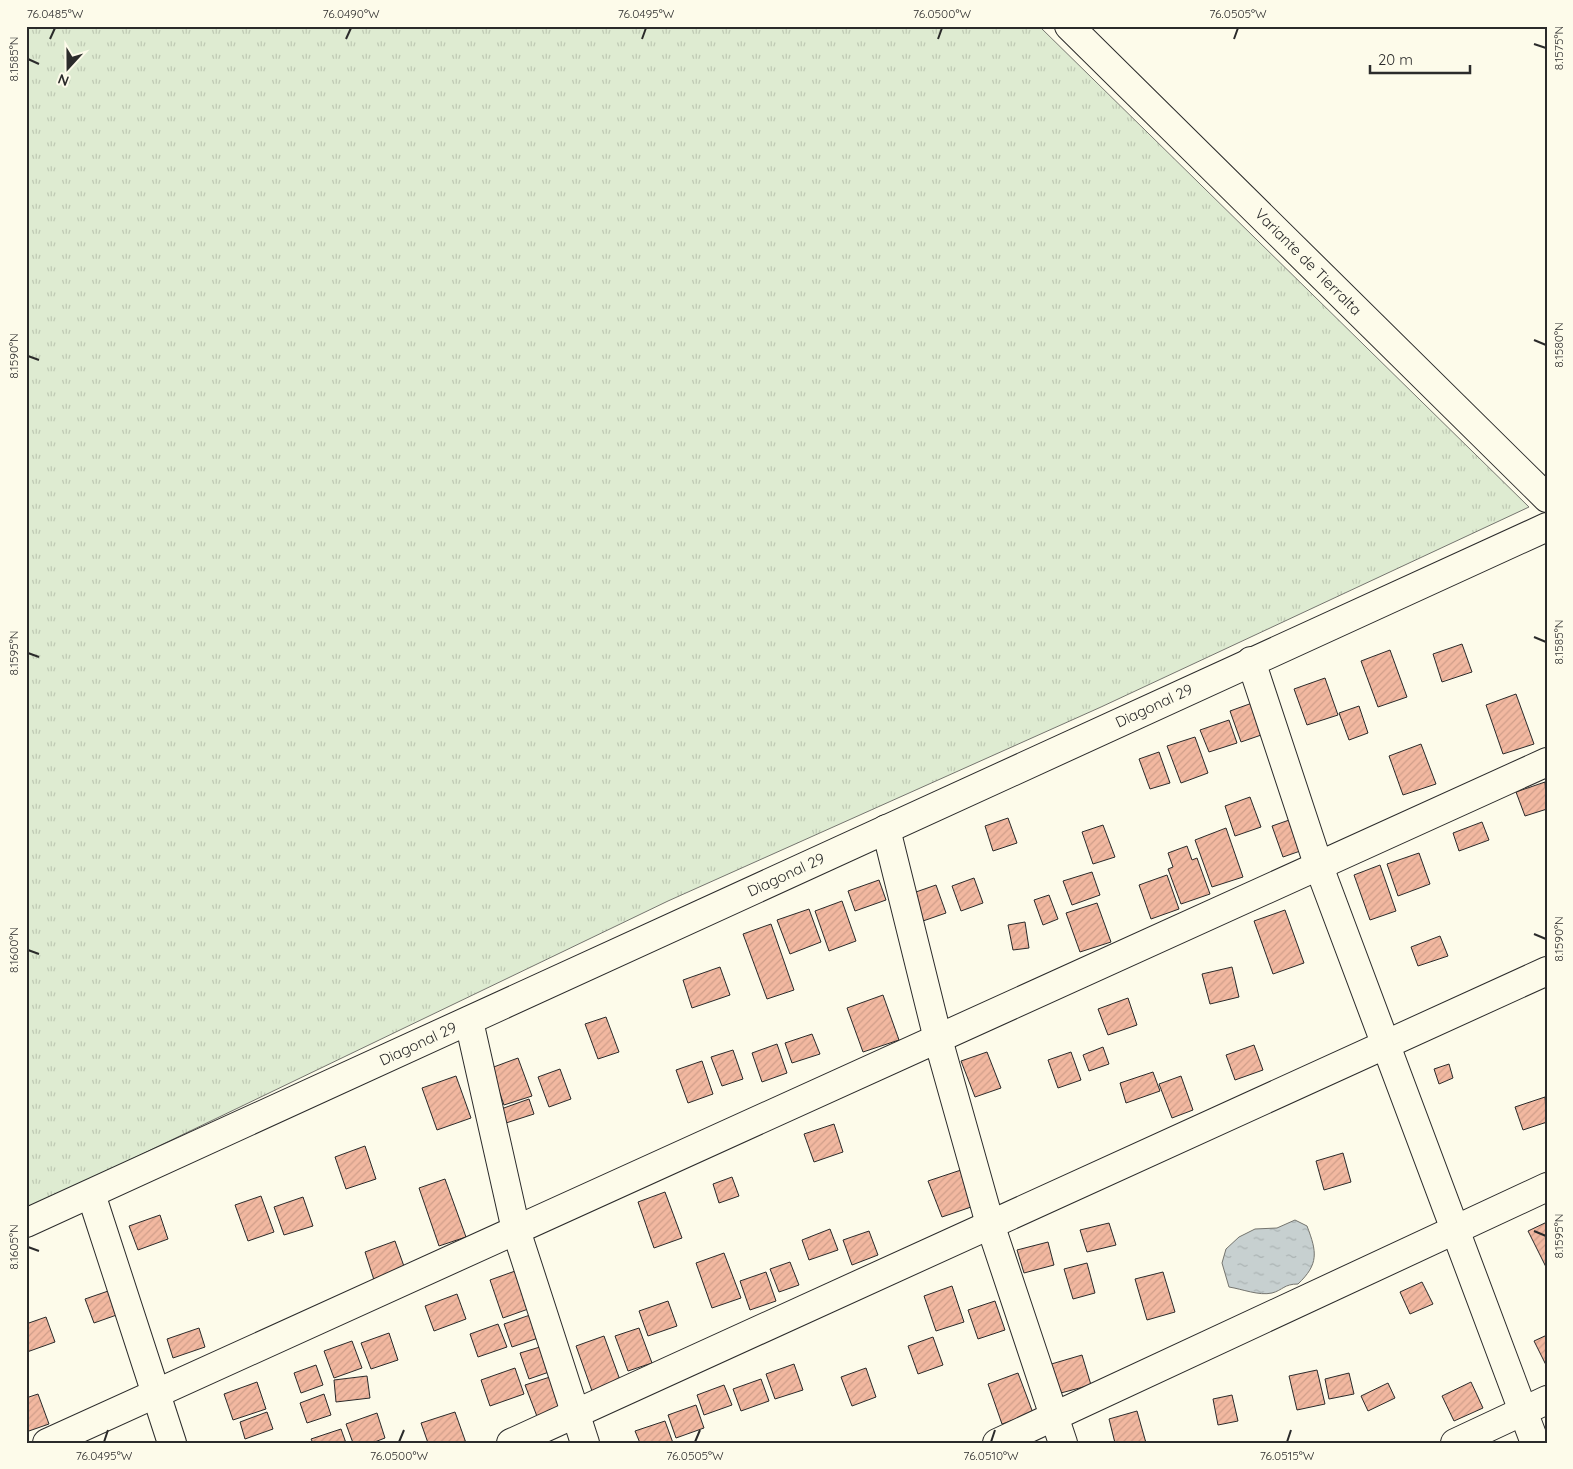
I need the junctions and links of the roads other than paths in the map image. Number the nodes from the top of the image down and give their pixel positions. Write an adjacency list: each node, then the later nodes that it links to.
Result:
1 (1068, 26): 2 (street, Variante de Tierralta)
2 (1547, 498)
3 (1547, 527): 4 (street, Diagonal 29)
4 (1251, 661): 6 (street, Diagonal 29); 7 (street)
5 (1547, 762): 7 (street)
6 (886, 829): 9 (street, Diagonal 29); 10 (street)
7 (1318, 864): 10 (street); 11 (street)
8 (1547, 971): 11 (street)
9 (469, 1021): 13 (street, Diagonal 29); 17 (street)
10 (938, 1039): 15 (street); 17 (street)
11 (1386, 1044): 15 (street); 16 (street)
12 (1547, 1187): 16 (street)
13 (91, 1194): 14 (street, Diagonal 29); 18 (street)
14 (26, 1224)
15 (990, 1224): 20 (street); 21 (street)
16 (1456, 1229): 19 (street); 21 (street)
17 (516, 1230): 18 (street); 20 (street)
18 (156, 1393): 22 (street); 23 (street)
19 (1535, 1406): 28 (street); 29 (street)
20 (577, 1413): 24 (street); 25 (street)
21 (1056, 1416): 26 (street); 27 (street)
22 (47, 1443)
23 (172, 1443)
24 (511, 1443)
25 (585, 1443)
26 (997, 1443)
27 (1063, 1443)
28 (1455, 1443)
29 (1535, 1443)

